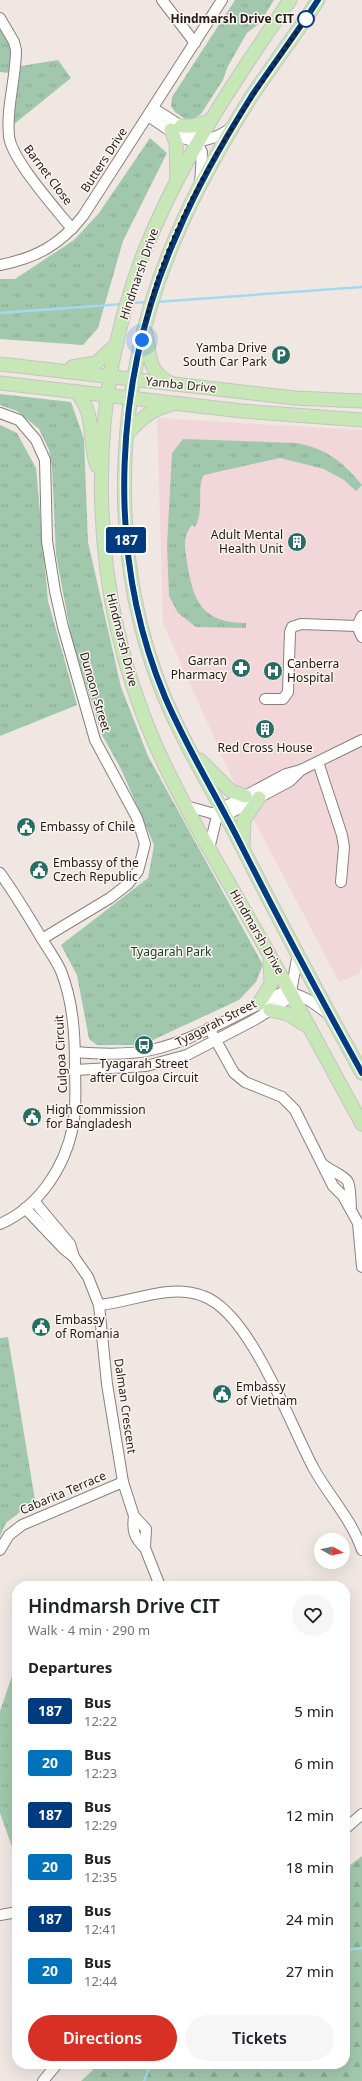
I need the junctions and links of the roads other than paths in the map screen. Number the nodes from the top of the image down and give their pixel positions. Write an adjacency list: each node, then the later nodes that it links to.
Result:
1 (162, 0): 6 (street)
2 (222, 0): 6 (street, Butters Drive)
3 (290, 0): 8 (main road, Hindmarsh Drive)
4 (318, 0): 9 (main road, Hindmarsh Drive)
5 (0, 18): 14 (street, Barnet Close)
6 (195, 43): 7 (street, Butters Drive)
7 (150, 112): 10 (street); 14 (street, Butters Drive)
8 (210, 121): 10 (main road); 11 (main road, Hindmarsh Drive)
9 (234, 127): 11 (street); 13 (main road, Hindmarsh Drive)
10 (176, 128): 11 (street); 12 (main road)
11 (197, 143): 12 (main road, Hindmarsh Drive); 13 (street)
12 (177, 180): 17 (main road, Hindmarsh Drive)
13 (199, 187): 16 (main road, Hindmarsh Drive)
14 (72, 229): 15 (street, Butters Drive)
15 (0, 265)
16 (145, 323): 21 (main road, Hindmarsh Drive); 23 (main road)
17 (117, 344): 19 (main road); 20 (main road, Hindmarsh Drive)
18 (0, 364): 19 (main road, Yamba Drive)
19 (48, 370): 20 (main road, Yamba Drive)
20 (112, 377): 21 (main road, Yamba Drive); 25 (main road, Hindmarsh Drive)
21 (134, 380): 23 (main road, Yamba Drive); 26 (main road, Hindmarsh Drive)
22 (0, 382): 24 (main road, Yamba Drive)
23 (172, 384): 28 (main road, Yamba Drive)
24 (75, 392): 25 (main road, Yamba Drive); 32 (main road)
25 (109, 396): 26 (main road, Yamba Drive); 32 (main road, Hindmarsh Drive)
26 (131, 398): 27 (main road, Yamba Drive); 31 (main road, Hindmarsh Drive)
27 (180, 402): 30 (main road, Yamba Drive); 31 (main road)
28 (362, 402)
29 (0, 413): 49 (street, Dunoon Street)
30 (362, 420)
31 (127, 434): 38 (main road, Hindmarsh Drive)
32 (102, 477): 43 (main road, Hindmarsh Drive)
33 (362, 616): 34 (street)
34 (357, 626): 35 (street); 36 (street)
35 (362, 637)
36 (265, 699)
37 (362, 740): 39 (street)
38 (192, 751): 41 (main road); 44 (main road, Hindmarsh Drive)
39 (318, 762): 40 (street); 48 (street)
40 (301, 770): 41 (street); 42 (street)
41 (245, 796): 44 (street)
42 (259, 798): 44 (street); 45 (main road)
43 (186, 806): 44 (street); 46 (main road, Hindmarsh Drive)
44 (224, 812): 45 (main road, Hindmarsh Drive); 46 (street)
45 (243, 848): 50 (main road, Hindmarsh Drive)
46 (209, 849): 51 (main road, Hindmarsh Drive)
47 (0, 873): 49 (street, Culgoa Circuit)
48 (341, 882)
49 (42, 939): 58 (street, Culgoa Circuit)
50 (298, 953): 52 (street); 54 (main road, Hindmarsh Drive)
51 (270, 955): 52 (main road, Hindmarsh Drive); 53 (main road)
52 (291, 992): 53 (street, Tyagarah Street); 54 (street); 56 (main road, Hindmarsh Drive)
53 (264, 1007): 55 (street, Tyagarah Street); 56 (main road); 57 (street, Tyagarah Street)
54 (331, 1016): 60 (main road, Hindmarsh Drive)
55 (209, 1028): 57 (street); 58 (street, Tyagarah Street)
56 (310, 1028): 61 (main road, Hindmarsh Drive)
57 (216, 1040): 59 (street, Tyagarah Street); 62 (street)
58 (75, 1052): 59 (street, Culgoa Circuit)
59 (75, 1070): 63 (street, Culgoa Circuit)
60 (362, 1073)
61 (362, 1124)
62 (324, 1165): 65 (street); 65 (street)
63 (34, 1201): 64 (street, Culgoa Circuit); 67 (street, Dalman Crescent)
64 (25, 1208): 66 (street, Culgoa Circuit); 67 (street, Dalman Crescent)
65 (352, 1210): 68 (street)
66 (0, 1224)
67 (74, 1257): 69 (street, Dalman Crescent)
68 (362, 1266)
69 (99, 1305): 70 (street, Dalman Crescent); 72 (street)
70 (123, 1482): 71 (street, Cabarita Terrace); 73 (street, Dalman Crescent)
71 (0, 1550)
72 (362, 1550)
73 (158, 1581)
74 (362, 1814): 75 (street)
75 (350, 1825)
76 (12, 1913): 77 (street)
77 (0, 1915)
78 (54, 2069): 79 (street)
79 (43, 2081)

